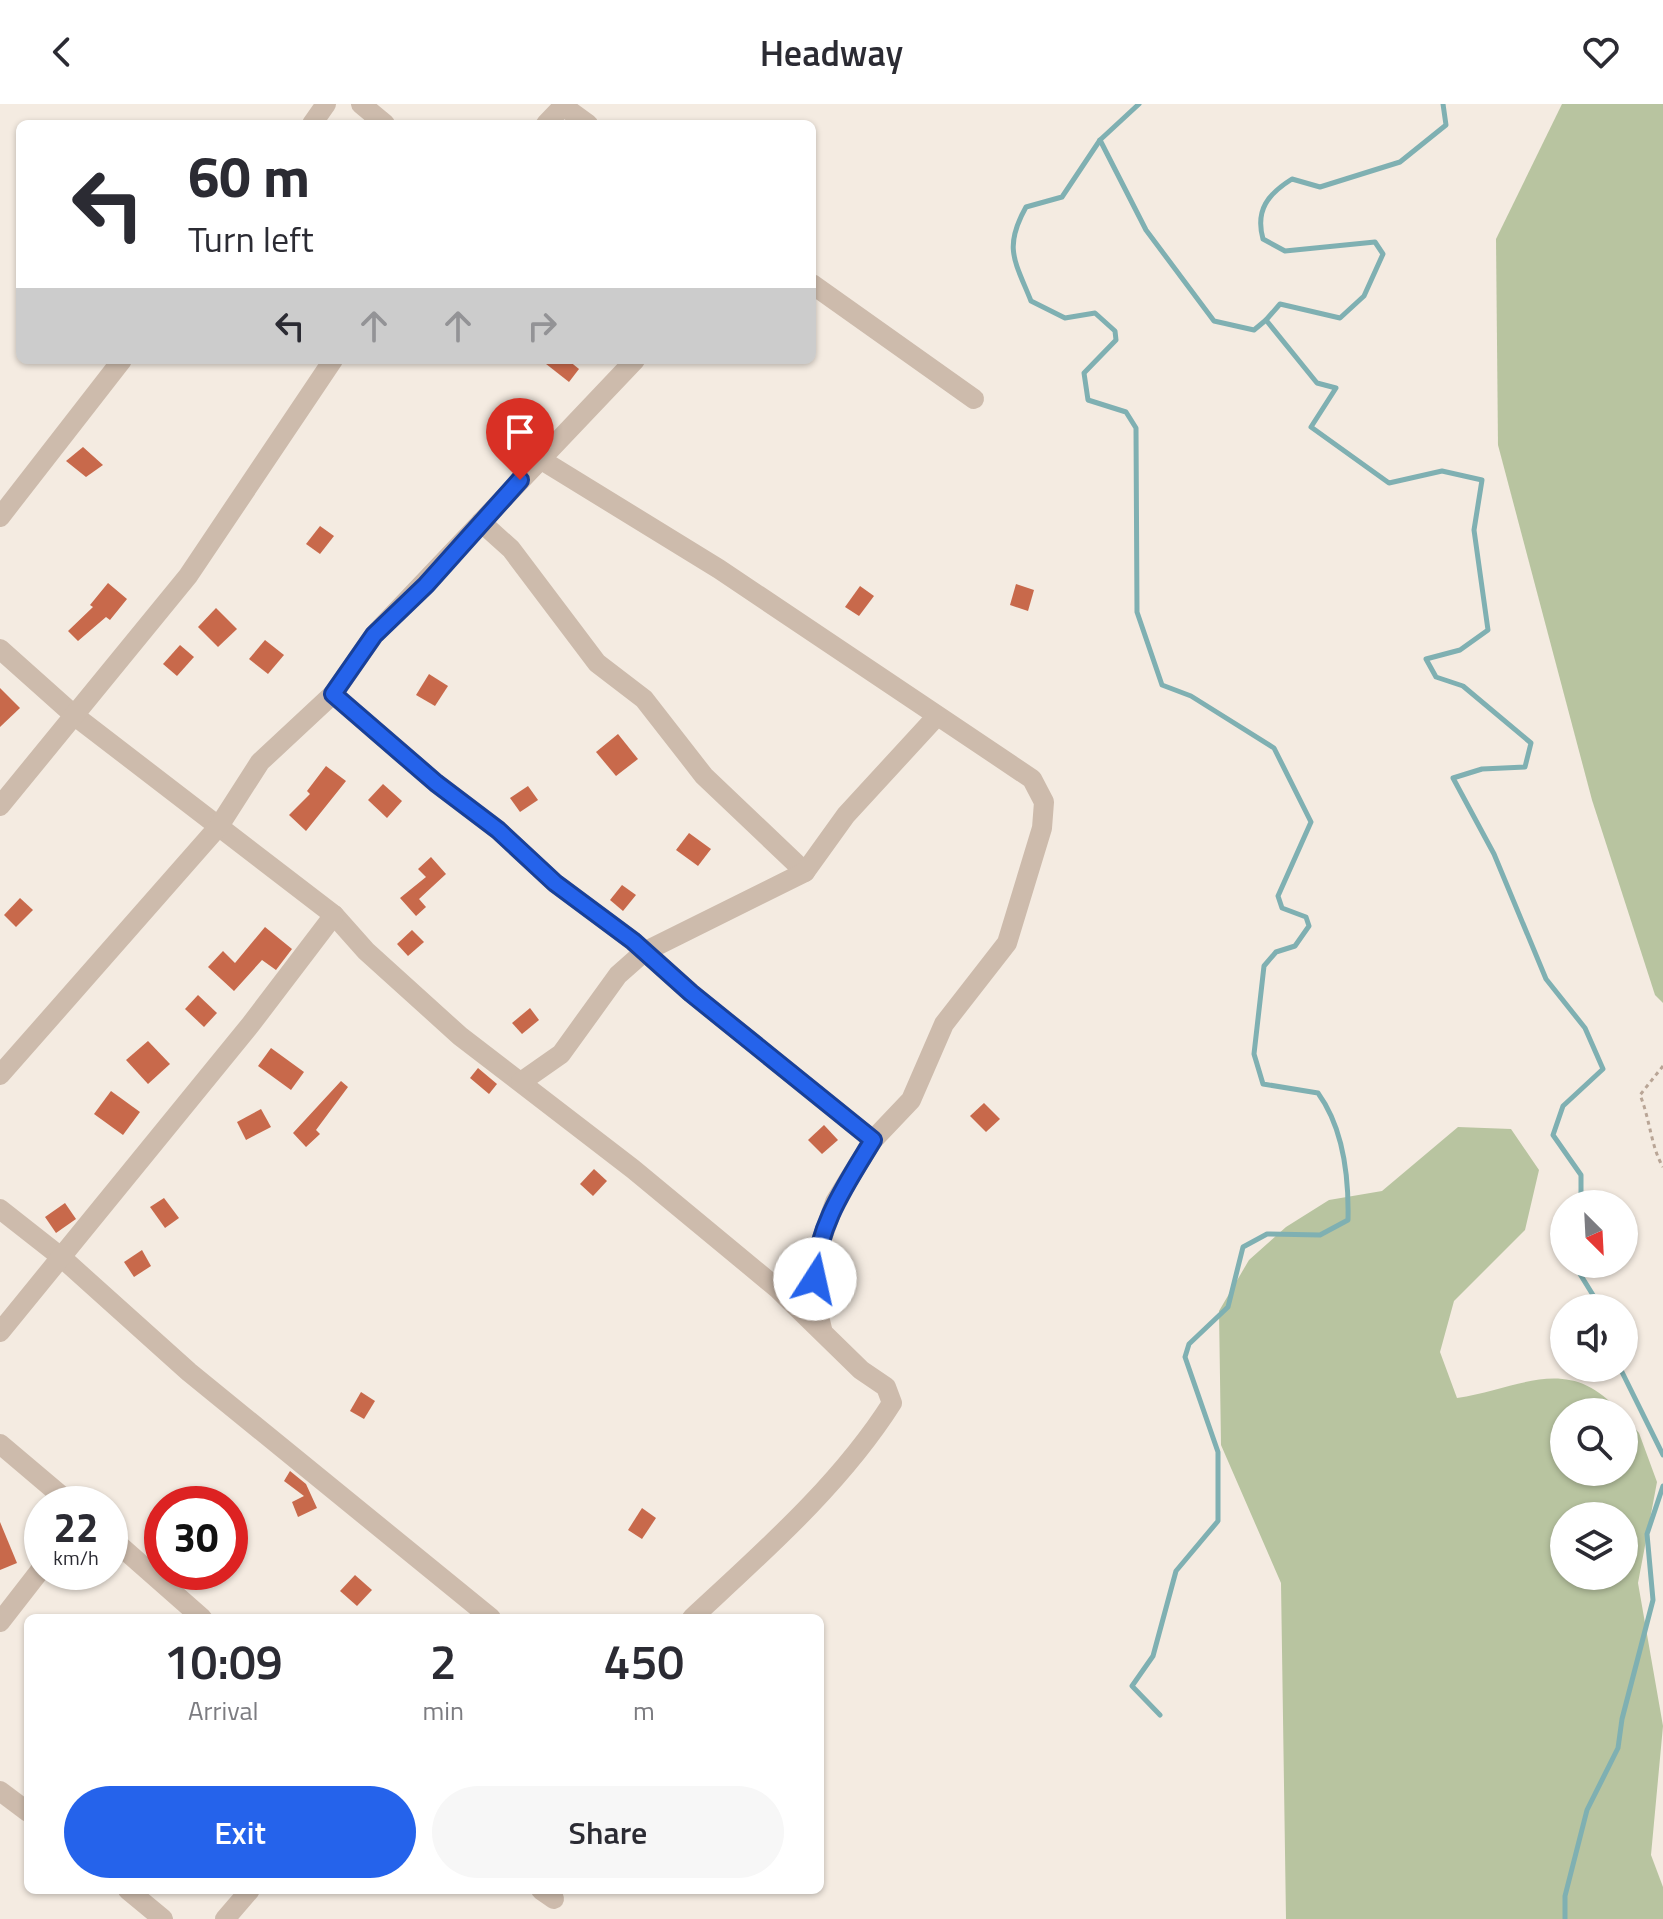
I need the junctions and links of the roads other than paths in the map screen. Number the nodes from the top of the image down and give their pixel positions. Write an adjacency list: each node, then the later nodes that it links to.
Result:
1 (361, 104): 3 (street)
2 (564, 105): 4 (street); 5 (street)
3 (380, 120)
4 (550, 120)
5 (583, 120)
6 (816, 287): 10 (street)
7 (119, 364): 12 (street)
8 (330, 364): 16 (street)
9 (631, 364): 11 (street)
10 (974, 399)
11 (540, 459): 13 (street); 17 (street)
12 (0, 517)
13 (481, 522): 15 (street); 20 (street)
14 (0, 649): 16 (street)
15 (333, 694): 19 (street); 22 (street)
16 (75, 716): 18 (street); 19 (street)
17 (937, 716): 20 (street); 25 (street)
18 (0, 806)
19 (219, 826): 21 (street); 23 (street)
20 (805, 872): 22 (street)
21 (334, 915): 24 (street); 27 (street)
22 (644, 952): 24 (street); 25 (street)
23 (0, 1075)
24 (521, 1082): 28 (street)
25 (873, 1140): 28 (street)
26 (0, 1209): 27 (street)
27 (61, 1257): 29 (street); 35 (street)
28 (822, 1330): 36 (street)
29 (0, 1332)
30 (0, 1444): 31 (street)
31 (50, 1486)
32 (128, 1553): 34 (street)
33 (25, 1590): 37 (street)
34 (197, 1614)
35 (486, 1614)
36 (696, 1614)
37 (0, 1622)
38 (0, 1791): 39 (street)
39 (24, 1809)
40 (133, 1894): 42 (street)
41 (247, 1894): 43 (street)
42 (163, 1919)
43 (225, 1919)

